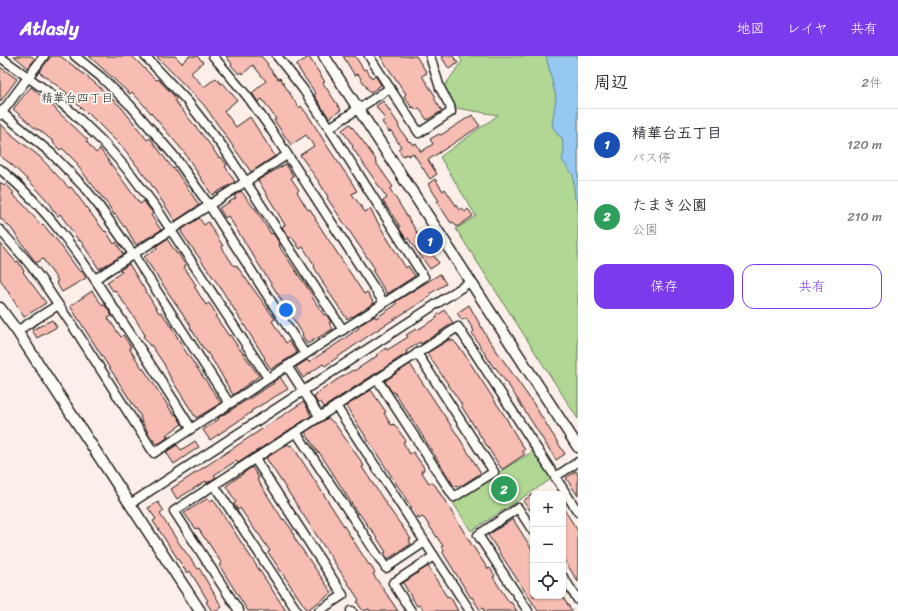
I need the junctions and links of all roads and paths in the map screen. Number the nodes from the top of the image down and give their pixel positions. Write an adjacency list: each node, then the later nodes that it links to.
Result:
1 (44, 56): 10 (street)
2 (75, 56): 18 (street)
3 (145, 56): 17 (street)
4 (213, 56): 15 (street)
5 (277, 56): 14 (street)
6 (324, 56): 12 (street)
7 (369, 56): 11 (street)
8 (430, 56): 11 (street)
9 (0, 57): 10 (street)
10 (28, 78): 13 (street); 20 (street)
11 (390, 88): 12 (street)
12 (358, 108): 14 (street); 23 (street)
13 (1, 113): 21 (street)
14 (329, 128): 24 (street)
15 (287, 155): 17 (street); 24 (street)
16 (0, 169): 22 (street)
17 (246, 181): 18 (street); 27 (street)
18 (209, 205): 20 (street); 30 (street)
19 (0, 230): 25 (street)
20 (171, 230): 21 (street); 32 (street)
21 (134, 254): 22 (street); 35 (street)
22 (95, 279): 38 (street)
23 (470, 282): 34 (street); 40 (street)
24 (384, 303): 27 (street)
25 (58, 305): 28 (street); 38 (street)
26 (0, 308): 28 (street)
27 (343, 330): 30 (street)
28 (17, 331): 45 (street)
29 (417, 353): 33 (street); 33 (street); 43 (street)
30 (305, 354): 31 (street)
31 (287, 366): 32 (street); 34 (street)
32 (268, 378): 35 (street)
33 (377, 379): 36 (street)
34 (304, 391): 37 (street); 45 (street)
35 (229, 404): 38 (street)
36 (336, 406): 37 (street); 48 (street)
37 (320, 417): 39 (street)
38 (192, 428)
39 (296, 432): 41 (street); 48 (street)
40 (578, 447)
41 (255, 459): 44 (street); 55 (street)
42 (578, 462): 43 (street)
43 (555, 477): 46 (street)
44 (214, 485): 53 (street); 54 (street)
45 (130, 504): 52 (street)
46 (578, 512)
47 (530, 527): 58 (street)
48 (425, 542): 49 (street)
49 (434, 556): 56 (street); 57 (street)
50 (566, 582): 51 (street)
51 (578, 600)
52 (200, 611)
53 (239, 611)
54 (297, 611)
55 (319, 611)
56 (411, 611)
57 (470, 611)
58 (528, 611)

